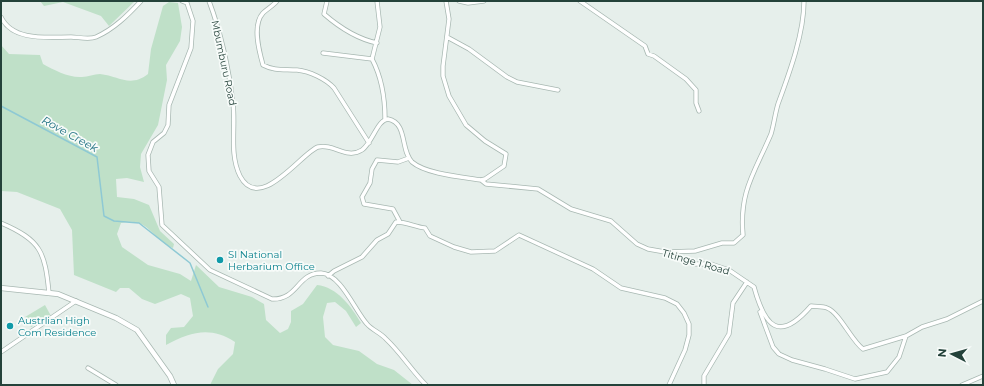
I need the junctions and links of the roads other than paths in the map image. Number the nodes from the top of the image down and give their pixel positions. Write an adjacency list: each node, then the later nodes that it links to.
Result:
1 (142, 1): 12 (street)
2 (182, 1): 26 (street)
3 (209, 1): 20 (street, Mbumburu Road)
4 (277, 1): 20 (street)
5 (327, 1): 14 (street)
6 (377, 1): 14 (street)
7 (446, 1): 13 (street)
8 (459, 1): 9 (street)
9 (484, 1)
10 (580, 1): 18 (street)
11 (804, 1): 25 (street)
12 (1, 18)
13 (447, 37): 17 (street); 22 (street)
14 (377, 43): 16 (street)
15 (323, 53): 16 (street)
16 (372, 59): 19 (street)
17 (558, 90)
18 (699, 111)
19 (384, 119): 20 (street); 21 (street)
20 (369, 143)
21 (409, 158): 22 (street); 23 (street)
22 (481, 180): 25 (street, Titinge 1 Road)
23 (400, 222): 26 (street); 40 (street)
24 (1, 223): 29 (street)
25 (665, 252): 27 (street, Titinge 1 Road)
26 (328, 276): 39 (street)
27 (747, 282): 32 (street, Titinge 1 Road); 41 (street)
28 (1, 288): 29 (street)
29 (49, 293): 30 (street)
30 (76, 300): 34 (street); 38 (street)
31 (983, 301): 33 (street, Titinge 1 Road)
32 (760, 309): 33 (street, Titinge 1 Road); 33 (street)
33 (906, 336)
34 (1, 352)
35 (88, 368): 37 (street)
36 (983, 376): 42 (street)
37 (116, 385)
38 (174, 385)
39 (426, 385)
40 (669, 385)
41 (704, 385)
42 (962, 385)

